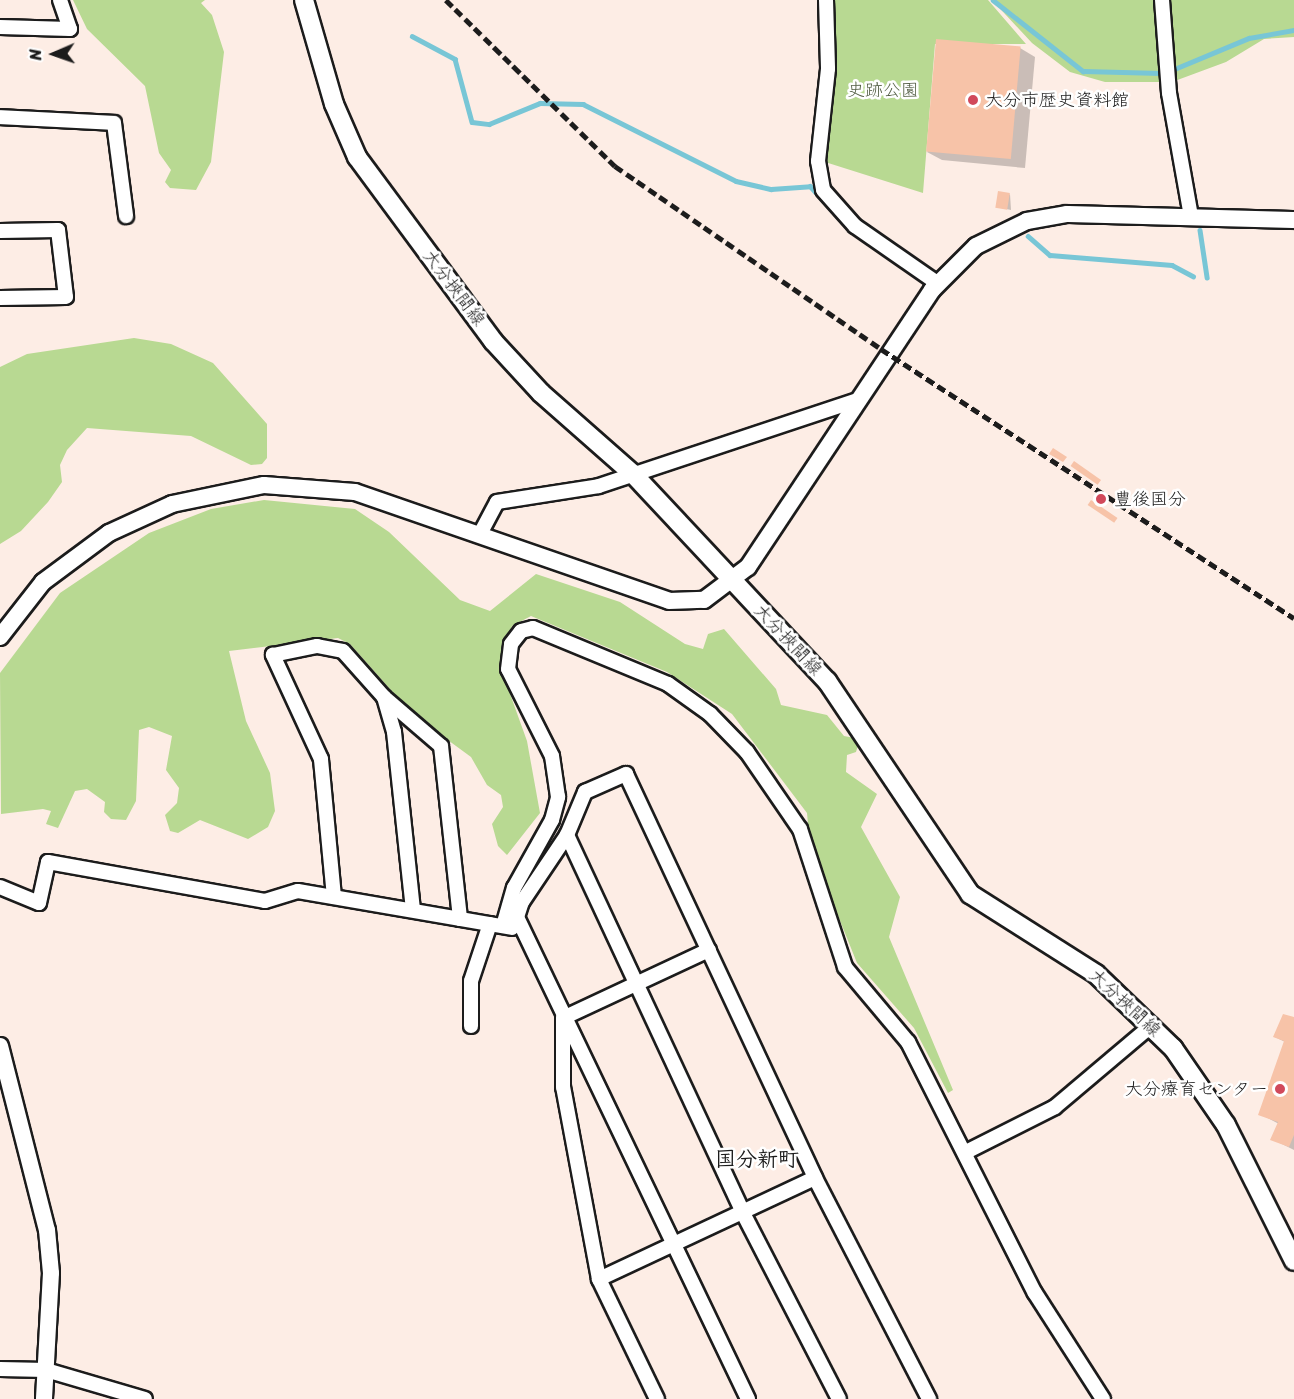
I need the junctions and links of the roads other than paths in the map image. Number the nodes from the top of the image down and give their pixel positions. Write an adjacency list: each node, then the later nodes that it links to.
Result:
1 (60, 0): 5 (street)
2 (304, 0): 14 (main road, 大分挾間線)
3 (826, 0): 11 (street)
4 (1162, 0): 8 (street)
5 (0, 27)
6 (0, 117): 7 (street)
7 (126, 216)
8 (1191, 217): 9 (street); 11 (street)
9 (1294, 220)
10 (0, 231): 12 (street)
11 (937, 283): 13 (street)
12 (0, 298)
13 (858, 400): 14 (street); 16 (street)
14 (633, 474): 15 (street); 16 (main road, 大分挾間線)
15 (480, 534): 16 (street); 17 (street)
16 (734, 582): 29 (main road, 大分挾間線)
17 (0, 637)
18 (384, 697): 21 (street); 22 (street); 23 (street)
19 (567, 835): 25 (street); 26 (street); 27 (street)
20 (0, 887): 21 (street)
21 (334, 897): 22 (street)
22 (413, 910): 23 (street)
23 (460, 919): 24 (street)
24 (497, 925): 25 (street); 30 (street); 32 (street)
25 (520, 929): 28 (street)
26 (709, 950): 27 (street); 33 (street)
27 (636, 984): 28 (street); 34 (street)
28 (563, 1018): 35 (street); 37 (street)
29 (1152, 1025): 32 (street); 36 (main road, 大分挾間線)
30 (471, 1026)
31 (0, 1046): 39 (street)
32 (966, 1152): 46 (street)
33 (815, 1178): 34 (street); 45 (street)
34 (743, 1213): 35 (street); 44 (street)
35 (670, 1246): 37 (street); 43 (street)
36 (1294, 1261)
37 (599, 1279): 42 (street)
38 (0, 1369): 39 (street)
39 (46, 1371): 40 (street); 41 (street)
40 (44, 1399)
41 (145, 1399)
42 (657, 1399)
43 (748, 1399)
44 (839, 1399)
45 (929, 1399)
46 (1102, 1399)

